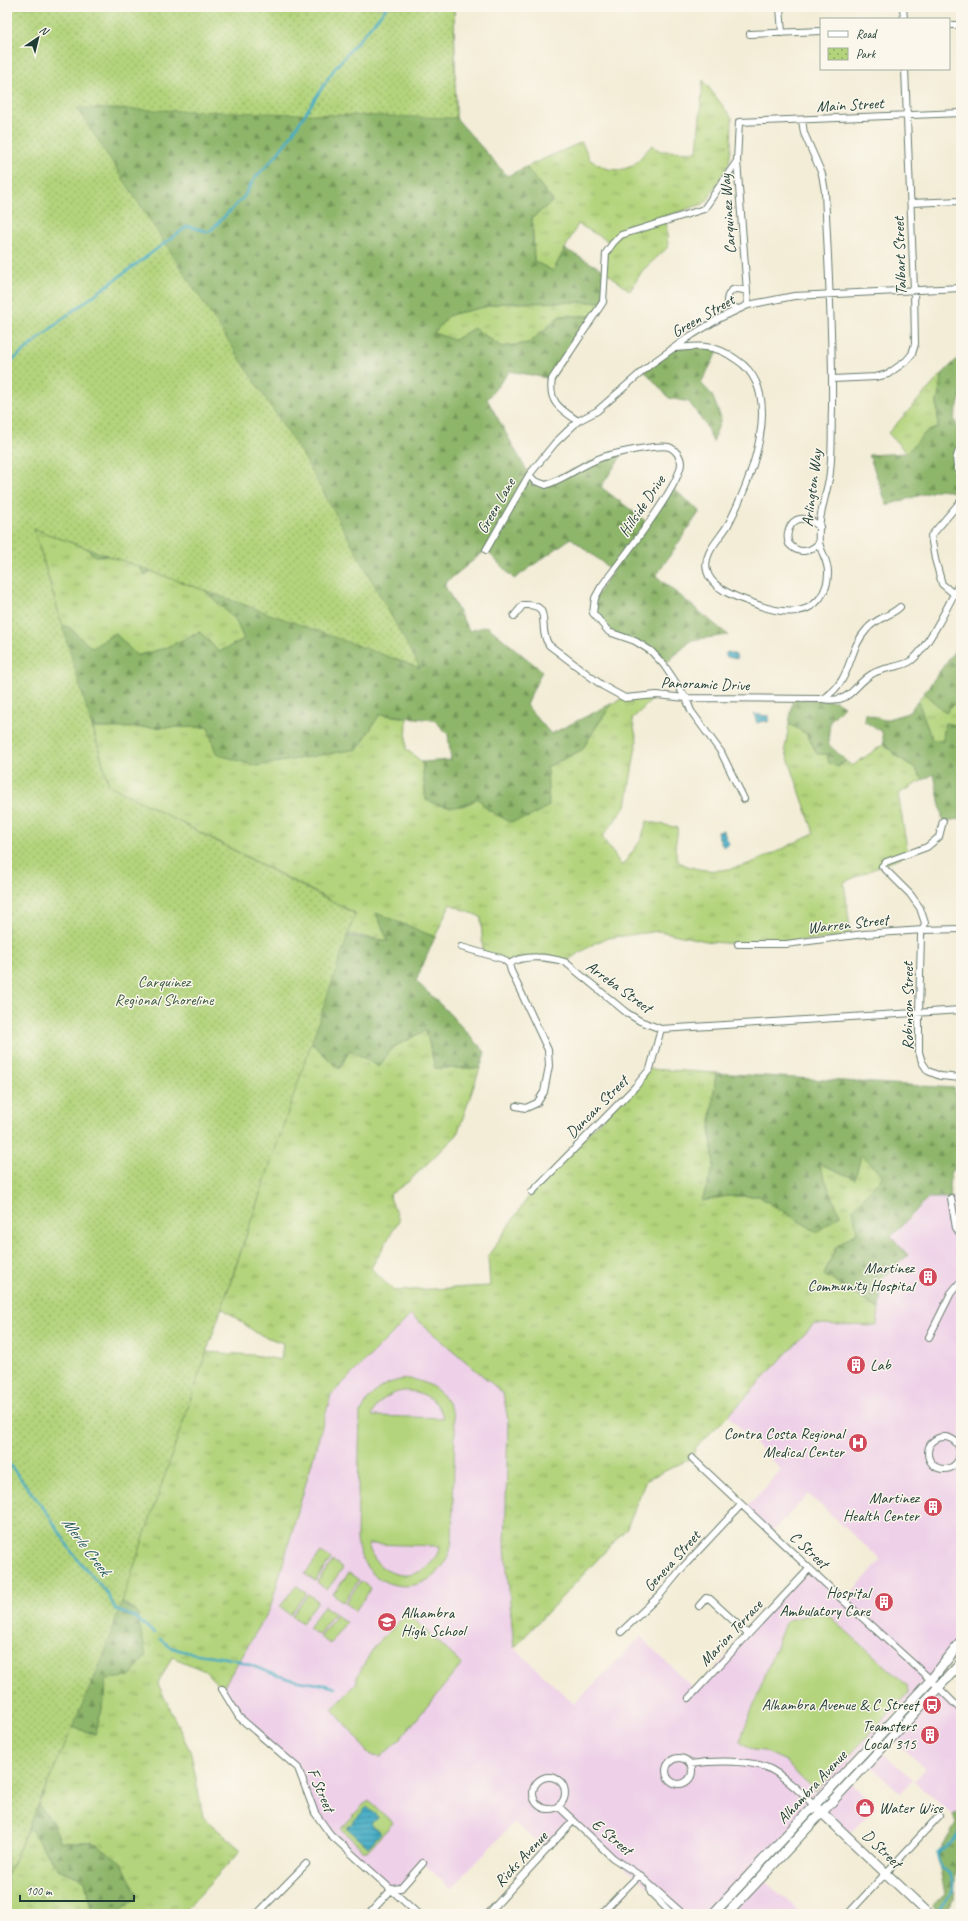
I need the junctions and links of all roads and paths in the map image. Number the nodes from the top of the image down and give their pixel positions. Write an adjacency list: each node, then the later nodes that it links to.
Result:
1 (780, 7): 7 (street)
2 (903, 7): 3 (street)
3 (904, 18)
4 (950, 25): 5 (street)
5 (961, 25)
6 (820, 31): 7 (street)
7 (782, 32): 8 (street)
8 (750, 34)
9 (905, 70): 11 (street, Talbart Street)
10 (961, 113): 11 (street, Main Street)
11 (908, 115): 12 (street, Main Street); 16 (street, Talbart Street)
12 (802, 120): 13 (street, Main Street); 20 (street, Arlington Way)
13 (739, 122): 14 (street, Carquinez Way)
14 (737, 161): 19 (street, Carquinez Way); 25 (street)
15 (961, 200): 16 (street)
16 (911, 203): 18 (street, Talbart Street)
17 (961, 288): 18 (street, Green Street)
18 (914, 290): 20 (street, Green Street); 24 (street, Talbart Street)
19 (746, 291): 21 (street, Carquinez Way); 22 (street)
20 (829, 294): 21 (street, Green Street); 24 (street, Arlington Way)
21 (748, 305): 22 (street, Green Street)
22 (738, 309): 23 (street, Green Street)
23 (673, 348): 25 (street, Green Street); 31 (street, Arlington Way)
24 (832, 378): 30 (street, Arlington Way)
25 (578, 421): 27 (street, Green Street)
26 (961, 446): 28 (street)
27 (529, 475): 32 (street, Green Lane); 37 (street, Hillside Drive)
28 (961, 479)
29 (961, 501): 34 (street)
30 (820, 527): 31 (street, Arlington Way); 31 (street)
31 (819, 543)
32 (486, 550)
33 (961, 580): 34 (street, Panoramic Drive)
34 (954, 594): 40 (street, Panoramic Drive)
35 (900, 607): 40 (street)
36 (514, 616): 38 (street, Panoramic Drive)
37 (677, 684): 38 (street); 39 (street, Hillside Drive)
38 (671, 696): 39 (street, Panoramic Drive)
39 (686, 698): 40 (street, Panoramic Drive); 41 (street, Hillside Drive)
40 (823, 700)
41 (744, 799)
42 (944, 821): 44 (street, Robinson Street)
43 (961, 929): 44 (street, Warren Street)
44 (923, 930): 45 (street, Warren Street); 49 (street, Robinson Street)
45 (738, 944)
46 (461, 948): 47 (street)
47 (509, 964): 50 (street, Arreba Street); 52 (street)
48 (961, 1010): 49 (street, Arreba Street)
49 (919, 1013): 50 (street, Arreba Street); 51 (street, Robinson Street)
50 (661, 1029): 53 (street, Duncan Street)
51 (961, 1078)
52 (516, 1106)
53 (532, 1192)
54 (951, 1198): 55 (street)
55 (961, 1235)
56 (961, 1281): 57 (street)
57 (929, 1337)
58 (692, 1458): 60 (street, C Street)
59 (959, 1465): 59 (street)
60 (741, 1505): 61 (street, C Street); 63 (street, Geneva Street)
61 (809, 1569): 64 (street, Marion Terrace); 67 (street, C Street)
62 (699, 1606): 64 (street)
63 (620, 1632)
64 (748, 1634): 70 (street, Marion Terrace)
65 (961, 1643): 67 (main road, Alhambra Avenue)
66 (961, 1664): 68 (main road, Alhambra Avenue)
67 (931, 1680): 68 (street, C Street); 74 (main road, Alhambra Avenue)
68 (939, 1688): 71 (street, C Street); 75 (main road, Alhambra Avenue)
69 (222, 1689): 83 (street, F Street)
70 (689, 1698)
71 (961, 1710)
72 (690, 1764): 72 (street); 74 (street)
73 (558, 1806): 73 (street); 77 (street, E Street)
74 (815, 1806): 75 (main road, D Street); 92 (main road, Alhambra Avenue)
75 (822, 1813): 81 (main road, D Street); 93 (main road, Alhambra Avenue)
76 (939, 1816): 81 (street)
77 (573, 1821): 80 (street, E Street); 88 (street, Ricks Avenue)
78 (423, 1863): 83 (street)
79 (306, 1864): 85 (street)
80 (639, 1874): 82 (street, E Street); 89 (street)
81 (885, 1874): 84 (main road, D Street); 94 (street)
82 (650, 1886): 90 (street, E Street); 91 (street, E Street)
83 (392, 1889): 86 (street); 87 (street, F Street)
84 (927, 1913)
85 (257, 1914)
86 (370, 1914)
87 (418, 1914)
88 (488, 1914)
89 (601, 1914)
90 (672, 1914)
91 (682, 1914)
92 (713, 1914)
93 (727, 1914)
94 (848, 1914)

